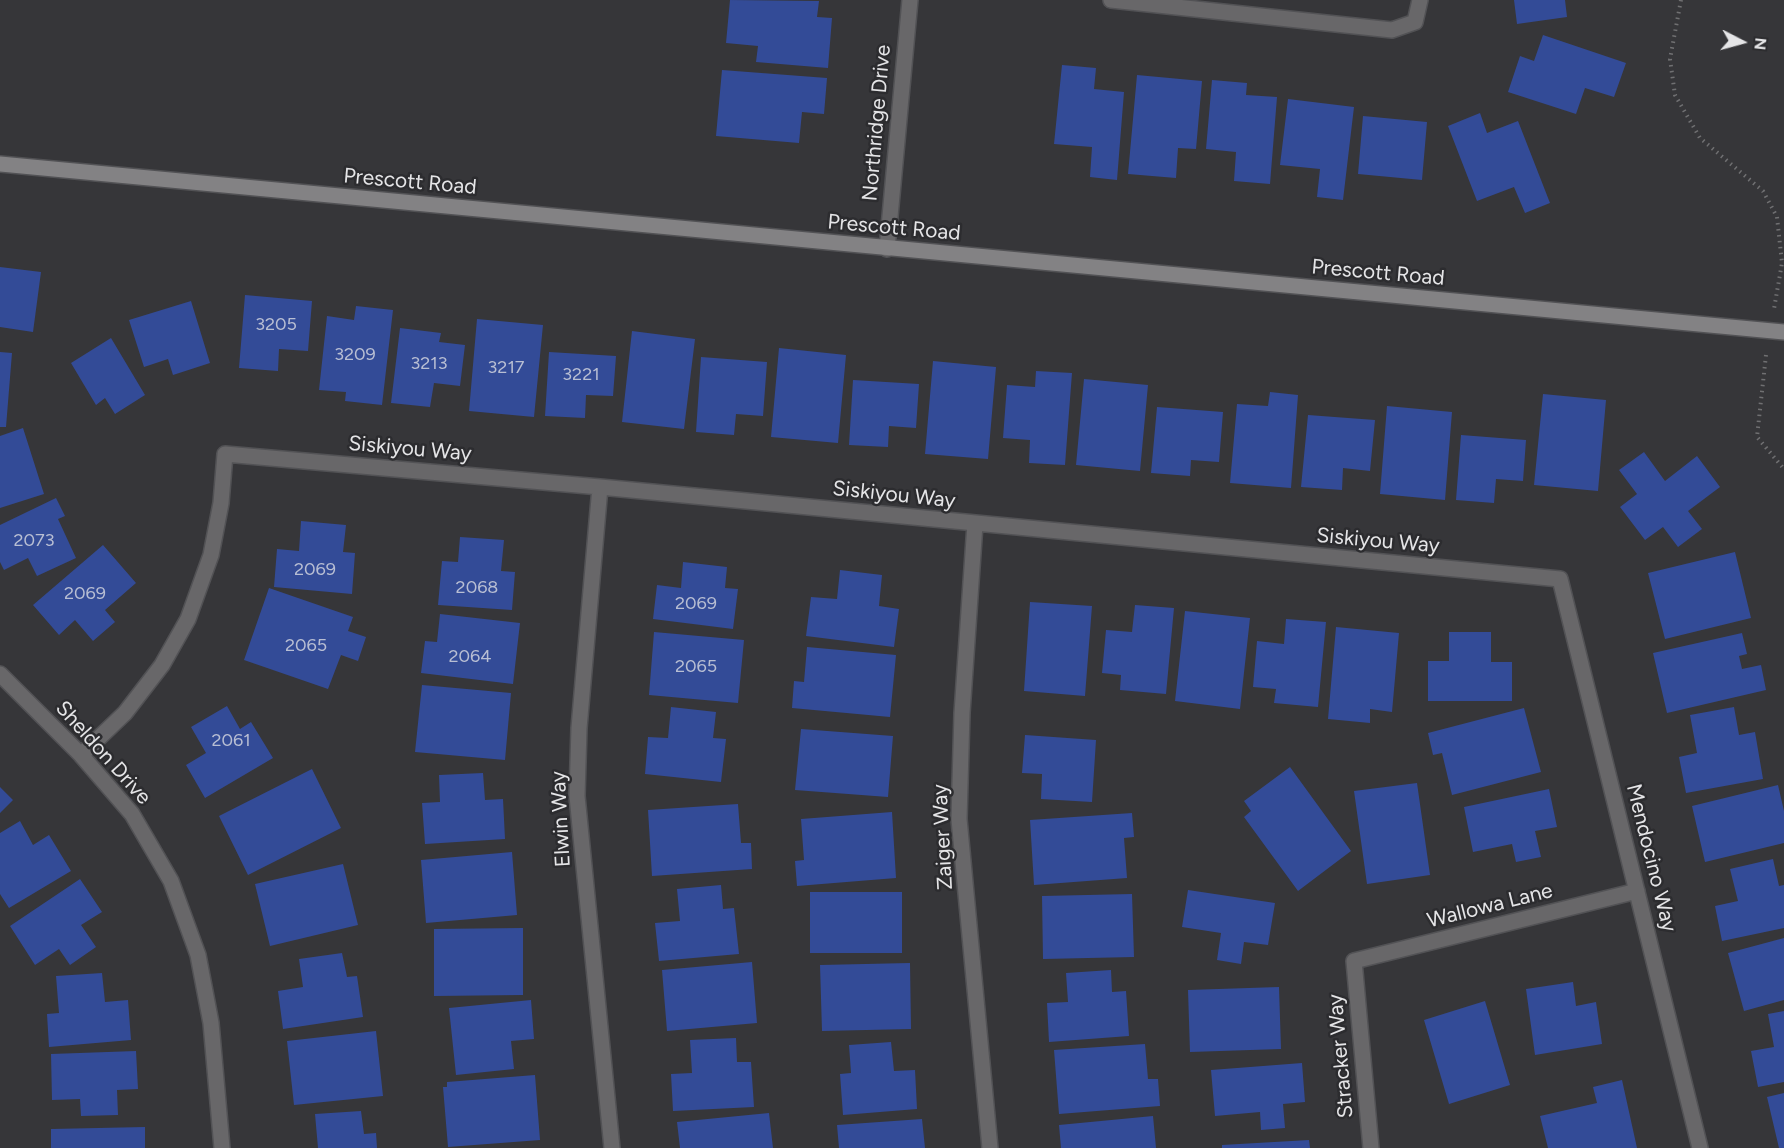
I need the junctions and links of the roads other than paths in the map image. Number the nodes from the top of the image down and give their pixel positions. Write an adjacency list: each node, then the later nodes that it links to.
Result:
1 (910, 0): 5 (street, Northridge Drive)
2 (1111, 0): 3 (street)
3 (1420, 0)
4 (0, 164): 5 (main road, Prescott Road)
5 (887, 249): 6 (main road, Prescott Road)
6 (1784, 332)
7 (600, 487): 8 (street, Siskiyou Way); 11 (street, Siskiyou Way); 15 (street, Elwin Way)
8 (975, 524): 9 (street, Siskiyou Way); 16 (street, Zaiger Way)
9 (1560, 579): 12 (street, Mendocino Way)
10 (0, 674): 11 (street, Sheldon Drive)
11 (81, 755): 14 (street, Sheldon Drive)
12 (1637, 891): 13 (street, Wallowa Lane); 18 (street, Mendocino Way)
13 (1353, 961): 17 (street, Stracker Way)
14 (222, 1148)
15 (612, 1148)
16 (990, 1148)
17 (1371, 1148)
18 (1700, 1148)

